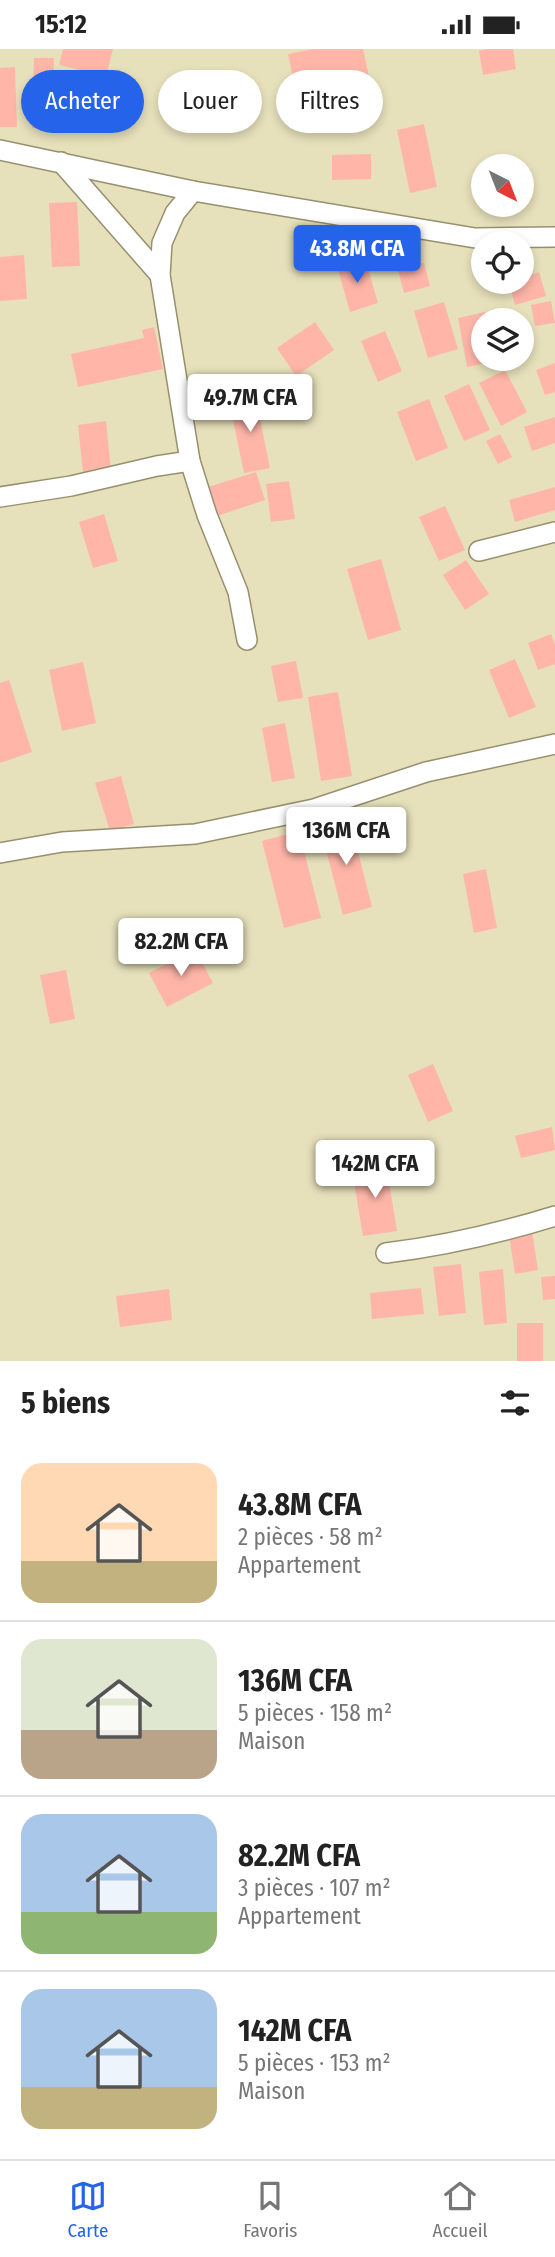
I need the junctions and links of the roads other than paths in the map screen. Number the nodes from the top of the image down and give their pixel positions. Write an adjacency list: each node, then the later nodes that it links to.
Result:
1 (0, 151): 2 (street)
2 (61, 162): 3 (street); 5 (street)
3 (192, 191): 4 (street); 5 (street)
4 (555, 237)
5 (160, 275): 6 (street)
6 (190, 461): 7 (street); 10 (street)
7 (0, 497)
8 (555, 532): 9 (street)
9 (479, 551)
10 (247, 640)
11 (555, 744): 12 (street)
12 (0, 853)
13 (555, 1216): 14 (street)
14 (386, 1253)

